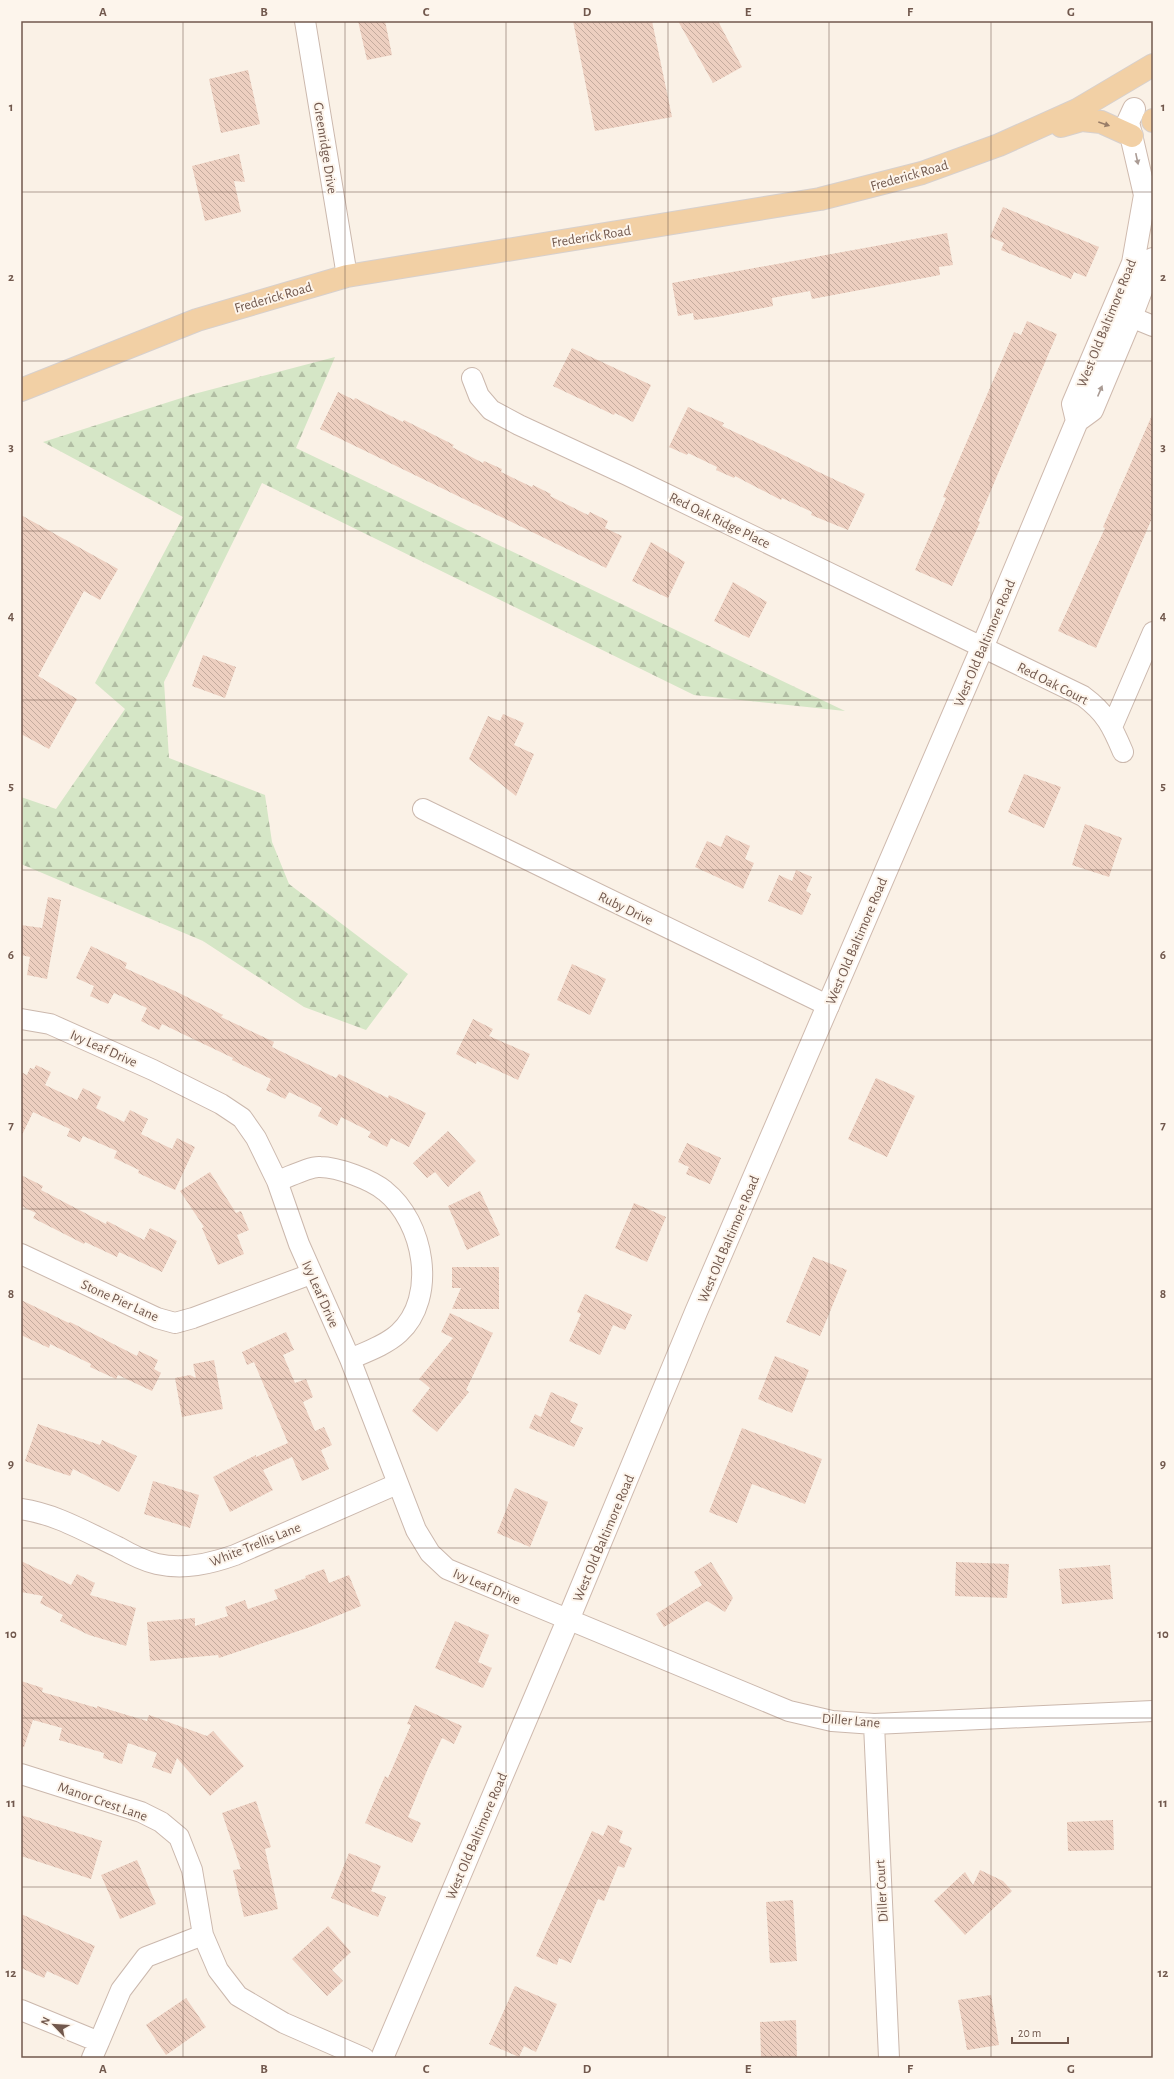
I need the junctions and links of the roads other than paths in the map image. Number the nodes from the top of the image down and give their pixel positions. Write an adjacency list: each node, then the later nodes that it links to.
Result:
1 (305, 21): 9 (street, Greenridge Drive)
2 (1153, 65): 3 (main road, Frederick Road)
3 (1123, 82): 4 (street); 7 (main road, Frederick Road)
4 (1134, 108): 5 (street); 6 (street, West Old Baltimore Road)
5 (1153, 121)
6 (1132, 136): 7 (main road, one-way to 6); 14 (street, West Old Baltimore Road, one-way to 14)
7 (999, 145): 9 (main road, Frederick Road)
8 (1153, 259): 10 (street, West Old Baltimore Road)
9 (347, 276): 13 (main road, Frederick Road)
10 (1131, 317): 11 (street); 14 (street, West Old Baltimore Road, one-way to 10)
11 (1153, 326)
12 (472, 378): 16 (street, Red Oak Ridge Place)
13 (21, 390)
14 (1077, 421): 16 (street, West Old Baltimore Road)
15 (1153, 632): 17 (street)
16 (982, 648): 17 (street, Red Oak Court); 20 (street, West Old Baltimore Road)
17 (1112, 727): 18 (street, Red Oak Court)
18 (1123, 752)
19 (423, 809): 20 (street, Ruby Drive)
20 (829, 1006): 28 (street, West Old Baltimore Road)
21 (21, 1019): 22 (street, Ivy Leaf Drive)
22 (277, 1181): 24 (street, Ivy Leaf Drive); 25 (street)
23 (21, 1254): 24 (street, Stone Pier Lane)
24 (311, 1274): 25 (street, Ivy Leaf Drive)
25 (350, 1359): 26 (street, Ivy Leaf Drive)
26 (397, 1484): 27 (street, White Trellis Lane); 28 (street, Ivy Leaf Drive)
27 (21, 1509)
28 (568, 1620): 30 (street, Diller Lane); 36 (street, West Old Baltimore Road)
29 (1153, 1711): 30 (street, Diller Lane)
30 (874, 1724): 37 (street, Diller Court)
31 (21, 1774): 32 (street, Manor Crest Lane)
32 (203, 1935): 34 (street); 35 (street, Manor Crest Lane)
33 (21, 2010): 34 (street)
34 (95, 2050)
35 (364, 2058)
36 (382, 2058)
37 (889, 2058)

